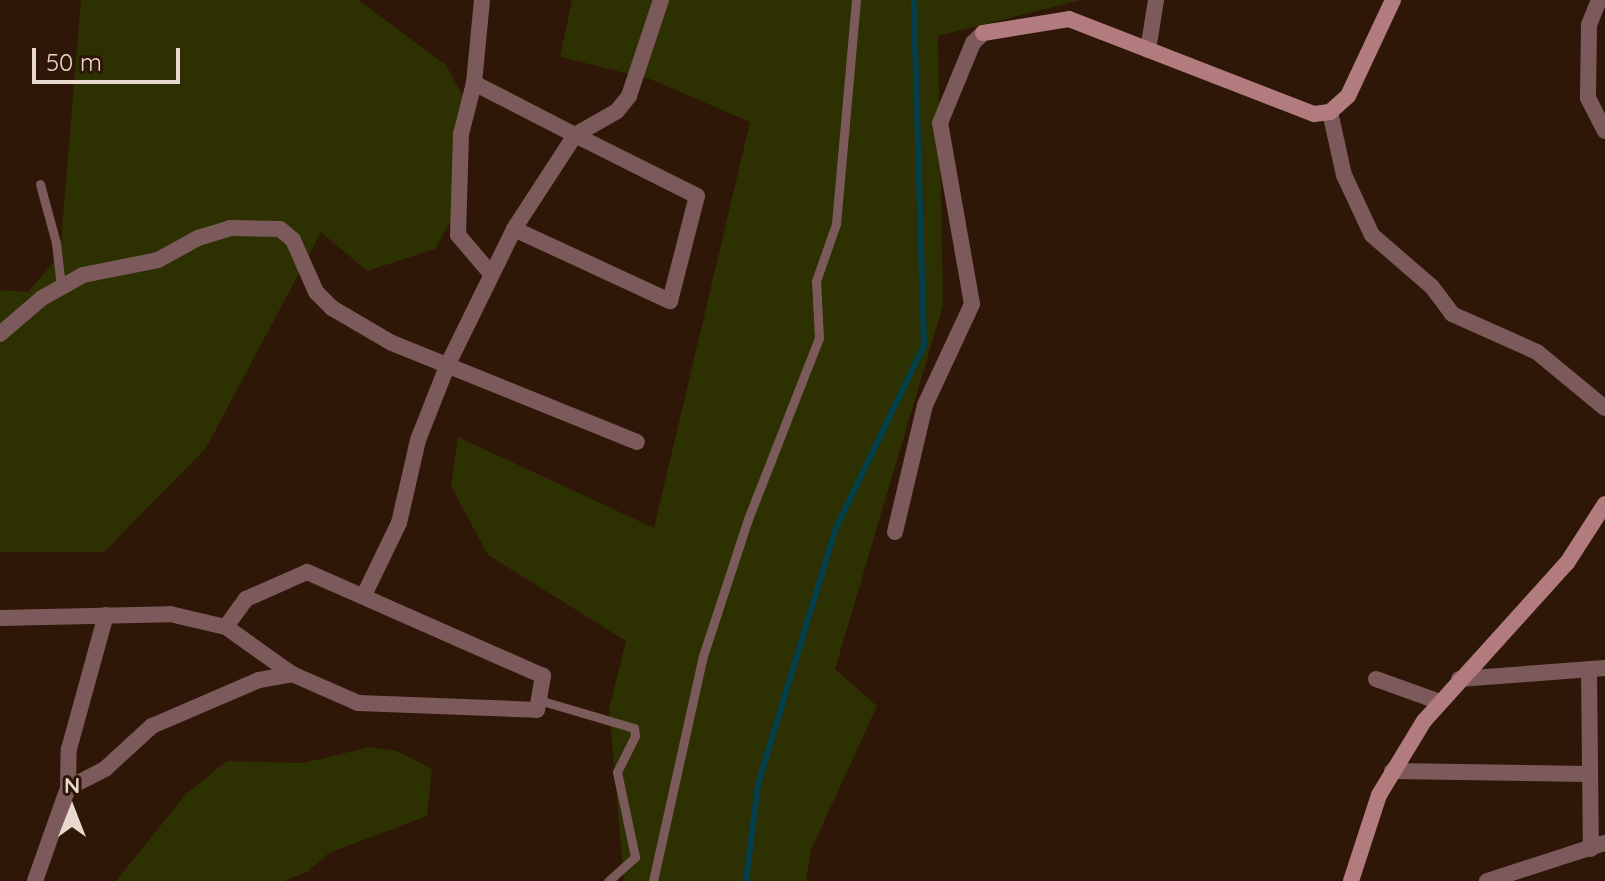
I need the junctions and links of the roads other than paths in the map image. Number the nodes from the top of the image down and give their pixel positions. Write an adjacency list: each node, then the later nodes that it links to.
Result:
1 (482, 0): 8 (street)
2 (661, 0): 11 (street)
3 (856, 0): 38 (lane)
4 (1156, 0): 7 (street)
5 (1393, 0): 9 (street)
6 (1599, 0): 10 (street)
7 (1148, 50): 9 (street); 21 (street)
8 (474, 83): 11 (street); 14 (street)
9 (1330, 112): 18 (street)
10 (1605, 131)
11 (575, 135): 13 (street); 13 (street)
12 (40, 184): 15 (lane)
13 (514, 229): 14 (street)
14 (492, 275): 17 (street)
15 (61, 287): 16 (street); 17 (street)
16 (0, 334)
17 (448, 364): 19 (street); 22 (street)
18 (1605, 408)
19 (637, 442)
20 (1605, 504): 29 (street)
21 (895, 532)
22 (365, 593): 25 (street); 30 (street)
23 (106, 615): 24 (street); 25 (street); 34 (street)
24 (0, 618)
25 (226, 627): 27 (street)
26 (1597, 669): 29 (street); 33 (street)
27 (292, 674): 30 (street); 34 (street)
28 (1376, 679): 31 (street)
29 (1459, 679): 31 (street)
30 (539, 700): 37 (lane)
31 (1440, 702): 32 (street)
32 (1392, 771): 33 (street); 39 (street)
33 (1590, 774): 35 (street)
34 (68, 788): 36 (street)
35 (1598, 846): 40 (street)
36 (35, 881)
37 (608, 881)
38 (653, 881)
39 (1351, 881)
40 (1487, 881)

